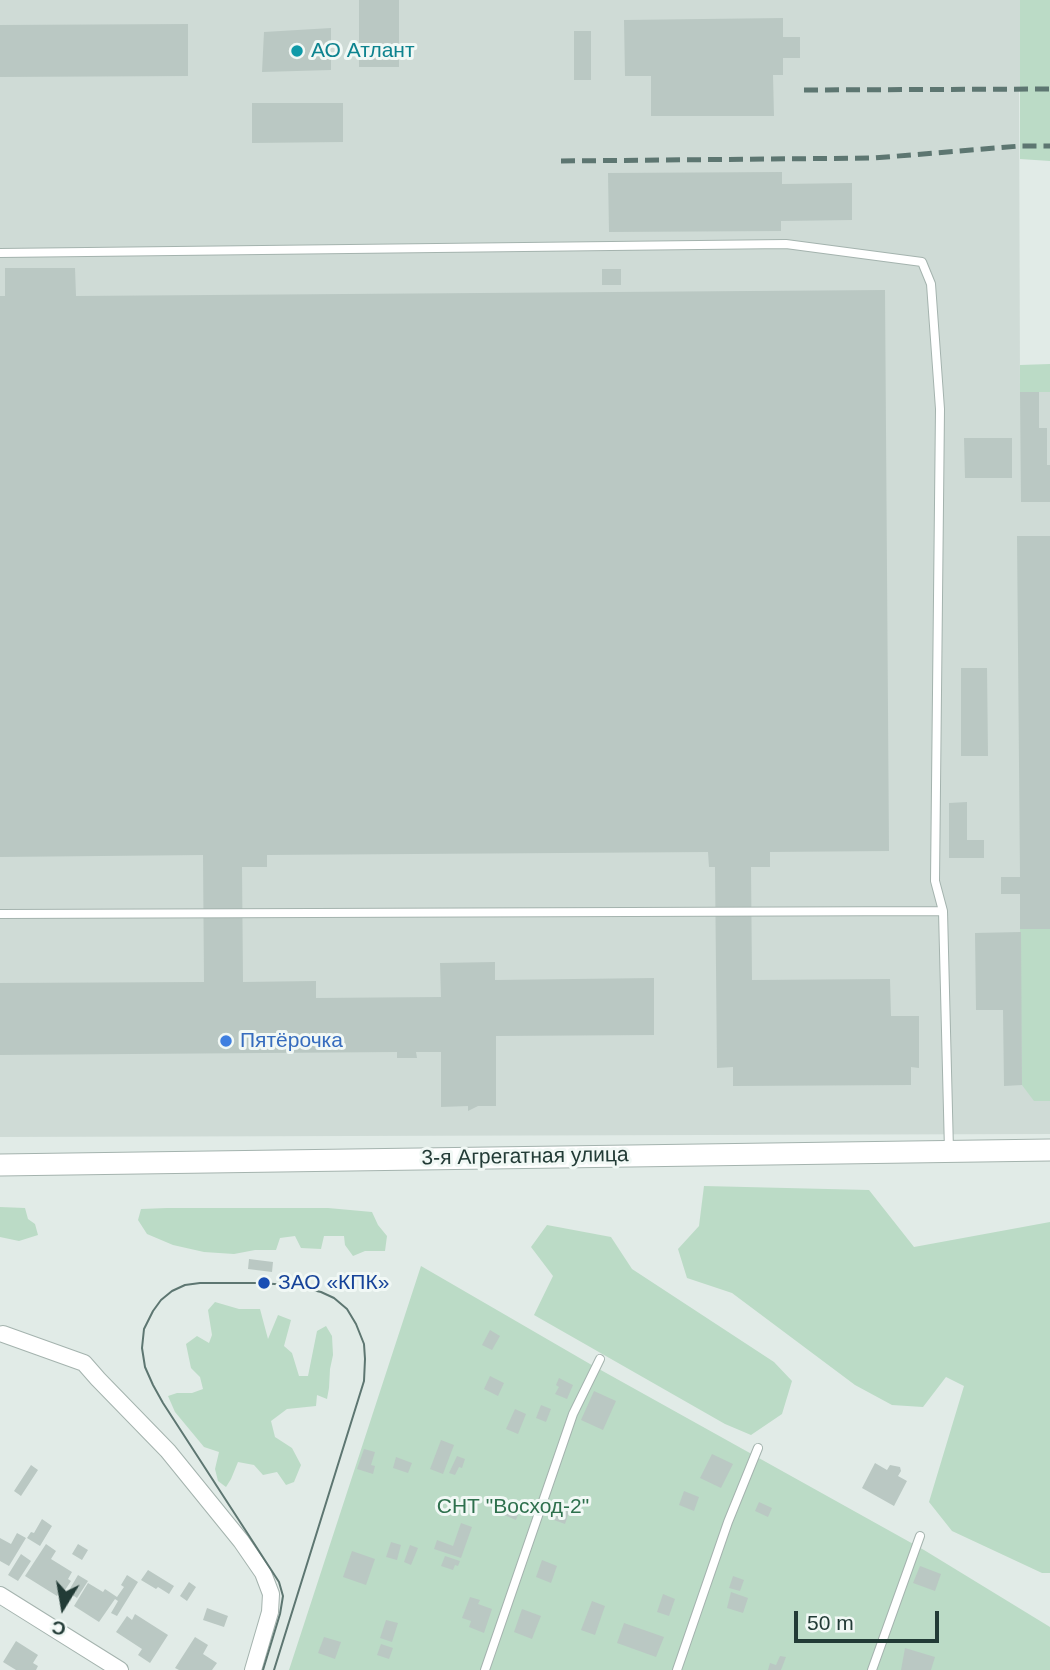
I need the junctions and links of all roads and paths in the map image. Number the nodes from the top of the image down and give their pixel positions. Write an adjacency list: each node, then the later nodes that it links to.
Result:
1 (0, 253): 2 (lane)
2 (943, 911): 3 (lane); 5 (lane)
3 (0, 914)
4 (1050, 1150): 5 (street, 3-я Агрегатная улица)
5 (949, 1151): 6 (street, 3-я Агрегатная улица)
6 (0, 1165)
7 (3, 1334): 13 (street)
8 (600, 1359): 14 (lane)
9 (758, 1448): 15 (lane)
10 (920, 1536): 16 (lane)
11 (0, 1595): 12 (street)
12 (120, 1670)
13 (253, 1670)
14 (485, 1670)
15 (677, 1670)
16 (872, 1670)

